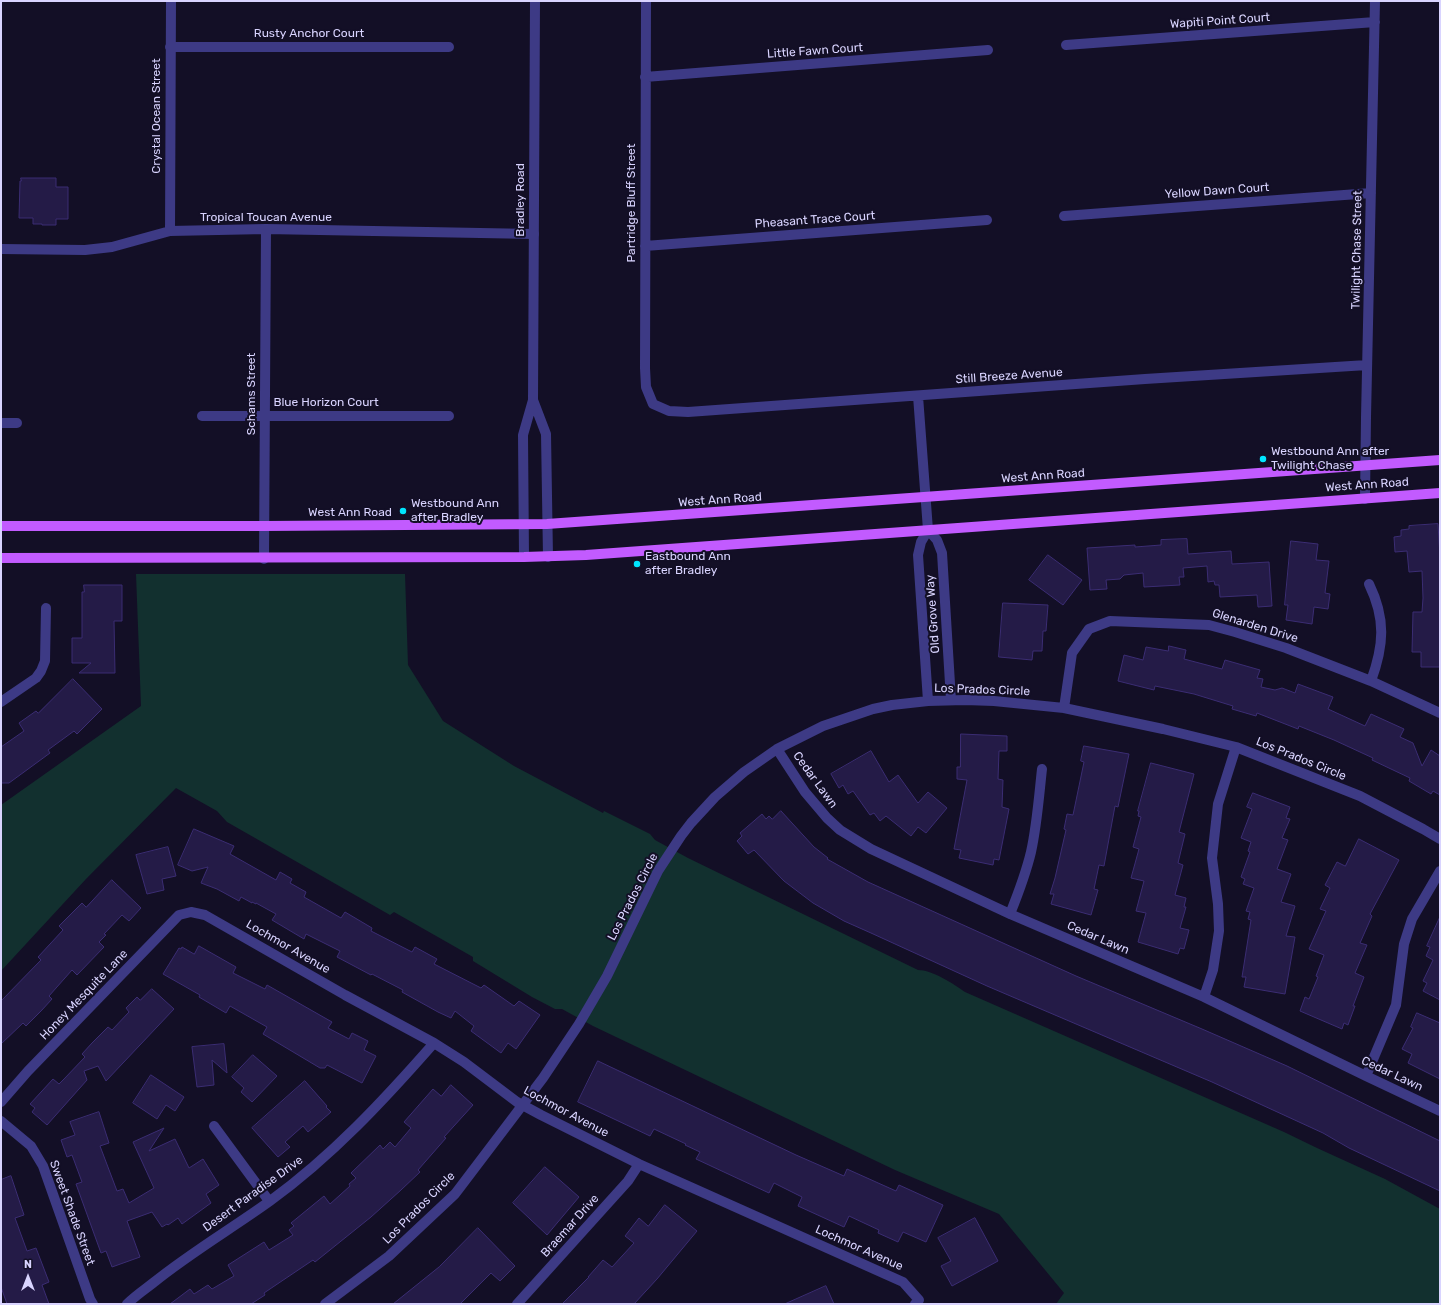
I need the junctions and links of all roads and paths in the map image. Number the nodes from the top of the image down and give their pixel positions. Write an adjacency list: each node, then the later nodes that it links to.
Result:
1 (171, 1): 7 (street, Crystal Ocean Street)
2 (535, 1): 16 (street, Bradley Road)
3 (646, 1): 10 (street, Partridge Bluff Street)
4 (1375, 1): 5 (street, Twilight Chase Street)
5 (1375, 22): 6 (street, Wapiti Point Court); 11 (street, Twilight Chase Street)
6 (1066, 45)
7 (170, 47): 8 (street, Rusty Anchor Court); 15 (street, Crystal Ocean Street)
8 (449, 47)
9 (988, 50): 10 (street, Little Fawn Court)
10 (645, 77): 17 (street, Partridge Bluff Street)
11 (1371, 193): 12 (street, Yellow Dawn Court); 19 (street, Twilight Chase Street)
12 (1064, 216)
13 (987, 220): 17 (street, Pheasant Trace Court)
14 (266, 229): 15 (street, Tropical Toucan Avenue); 16 (street, Tropical Toucan Avenue); 24 (street, Schams Street)
15 (170, 231): 18 (street, Tropical Toucan Avenue)
16 (534, 234): 21 (street, Bradley Road)
17 (645, 246): 22 (street, Partridge Bluff Street)
18 (1, 249)
19 (1367, 365): 20 (street, Still Breeze Avenue); 29 (street, Twilight Chase Street)
20 (918, 396): 22 (street, Still Breeze Avenue); 31 (street, Old Grove Way)
21 (533, 400): 33 (street, Bradley Road); 34 (street, Bradley Road)
22 (653, 404)
23 (202, 416): 24 (street, Blue Horizon Court)
24 (265, 416): 25 (street, Blue Horizon Court); 36 (street, Schams Street)
25 (449, 416)
26 (1, 423): 27 (street)
27 (17, 423)
28 (1440, 460): 29 (main road, West Ann Road)
29 (1365, 465): 31 (main road, West Ann Road); 32 (street, Twilight Chase Street)
30 (1440, 493): 32 (main road, West Ann Road)
31 (925, 497): 33 (main road, West Ann Road); 37 (street, Old Grove Way)
32 (1365, 499): 37 (main road, West Ann Road)
33 (547, 524): 34 (main road, West Ann Road); 39 (street, Bradley Road)
34 (523, 525): 36 (main road, West Ann Road); 38 (street, Bradley Road)
35 (1, 526): 36 (main road, West Ann Road)
36 (264, 526): 41 (street, Schams Street)
37 (928, 530): 39 (main road, West Ann Road); 45 (street, Old Grove Way); 46 (street, Old Grove Way)
38 (524, 557): 39 (main road, West Ann Road); 41 (main road, West Ann Road)
39 (548, 557)
40 (1, 558): 41 (main road, West Ann Road)
41 (264, 559)
42 (1369, 584): 44 (street)
43 (46, 608): 47 (street)
44 (1371, 681): 48 (street, Glenarden Drive); 49 (street, Glenarden Drive)
45 (951, 700): 46 (street, Los Prados Circle); 48 (street, Los Prados Circle)
46 (928, 701): 51 (street, Los Prados Circle)
47 (1, 702)
48 (1064, 708): 50 (street, Los Prados Circle)
49 (1440, 713)
50 (1236, 747): 53 (street, Los Prados Circle); 57 (street)
51 (777, 749): 56 (street, Cedar Lawn); 61 (street, Los Prados Circle)
52 (1042, 769): 56 (street)
53 (1440, 839)
54 (1440, 871): 59 (street)
55 (191, 912): 58 (street, Lochmor Avenue); 60 (street, Honey Mesquite Lane)
56 (1010, 914): 57 (street, Cedar Lawn)
57 (1204, 997): 59 (street, Cedar Lawn)
58 (434, 1043): 61 (street, Lochmor Avenue); 66 (street, Desert Paradise Drive)
59 (1366, 1076): 62 (street, Cedar Lawn)
60 (1, 1102)
61 (523, 1105): 65 (street, Lochmor Avenue); 70 (street, Los Prados Circle)
62 (1440, 1111)
63 (1, 1121): 68 (street, Sweet Shade Street)
64 (214, 1126): 66 (street)
65 (639, 1164): 67 (street, Lochmor Avenue); 71 (street, Braemar Drive)
66 (269, 1202): 69 (street, Desert Paradise Drive)
67 (917, 1302)
68 (93, 1304)
69 (127, 1304)
70 (325, 1304)
71 (517, 1304)

